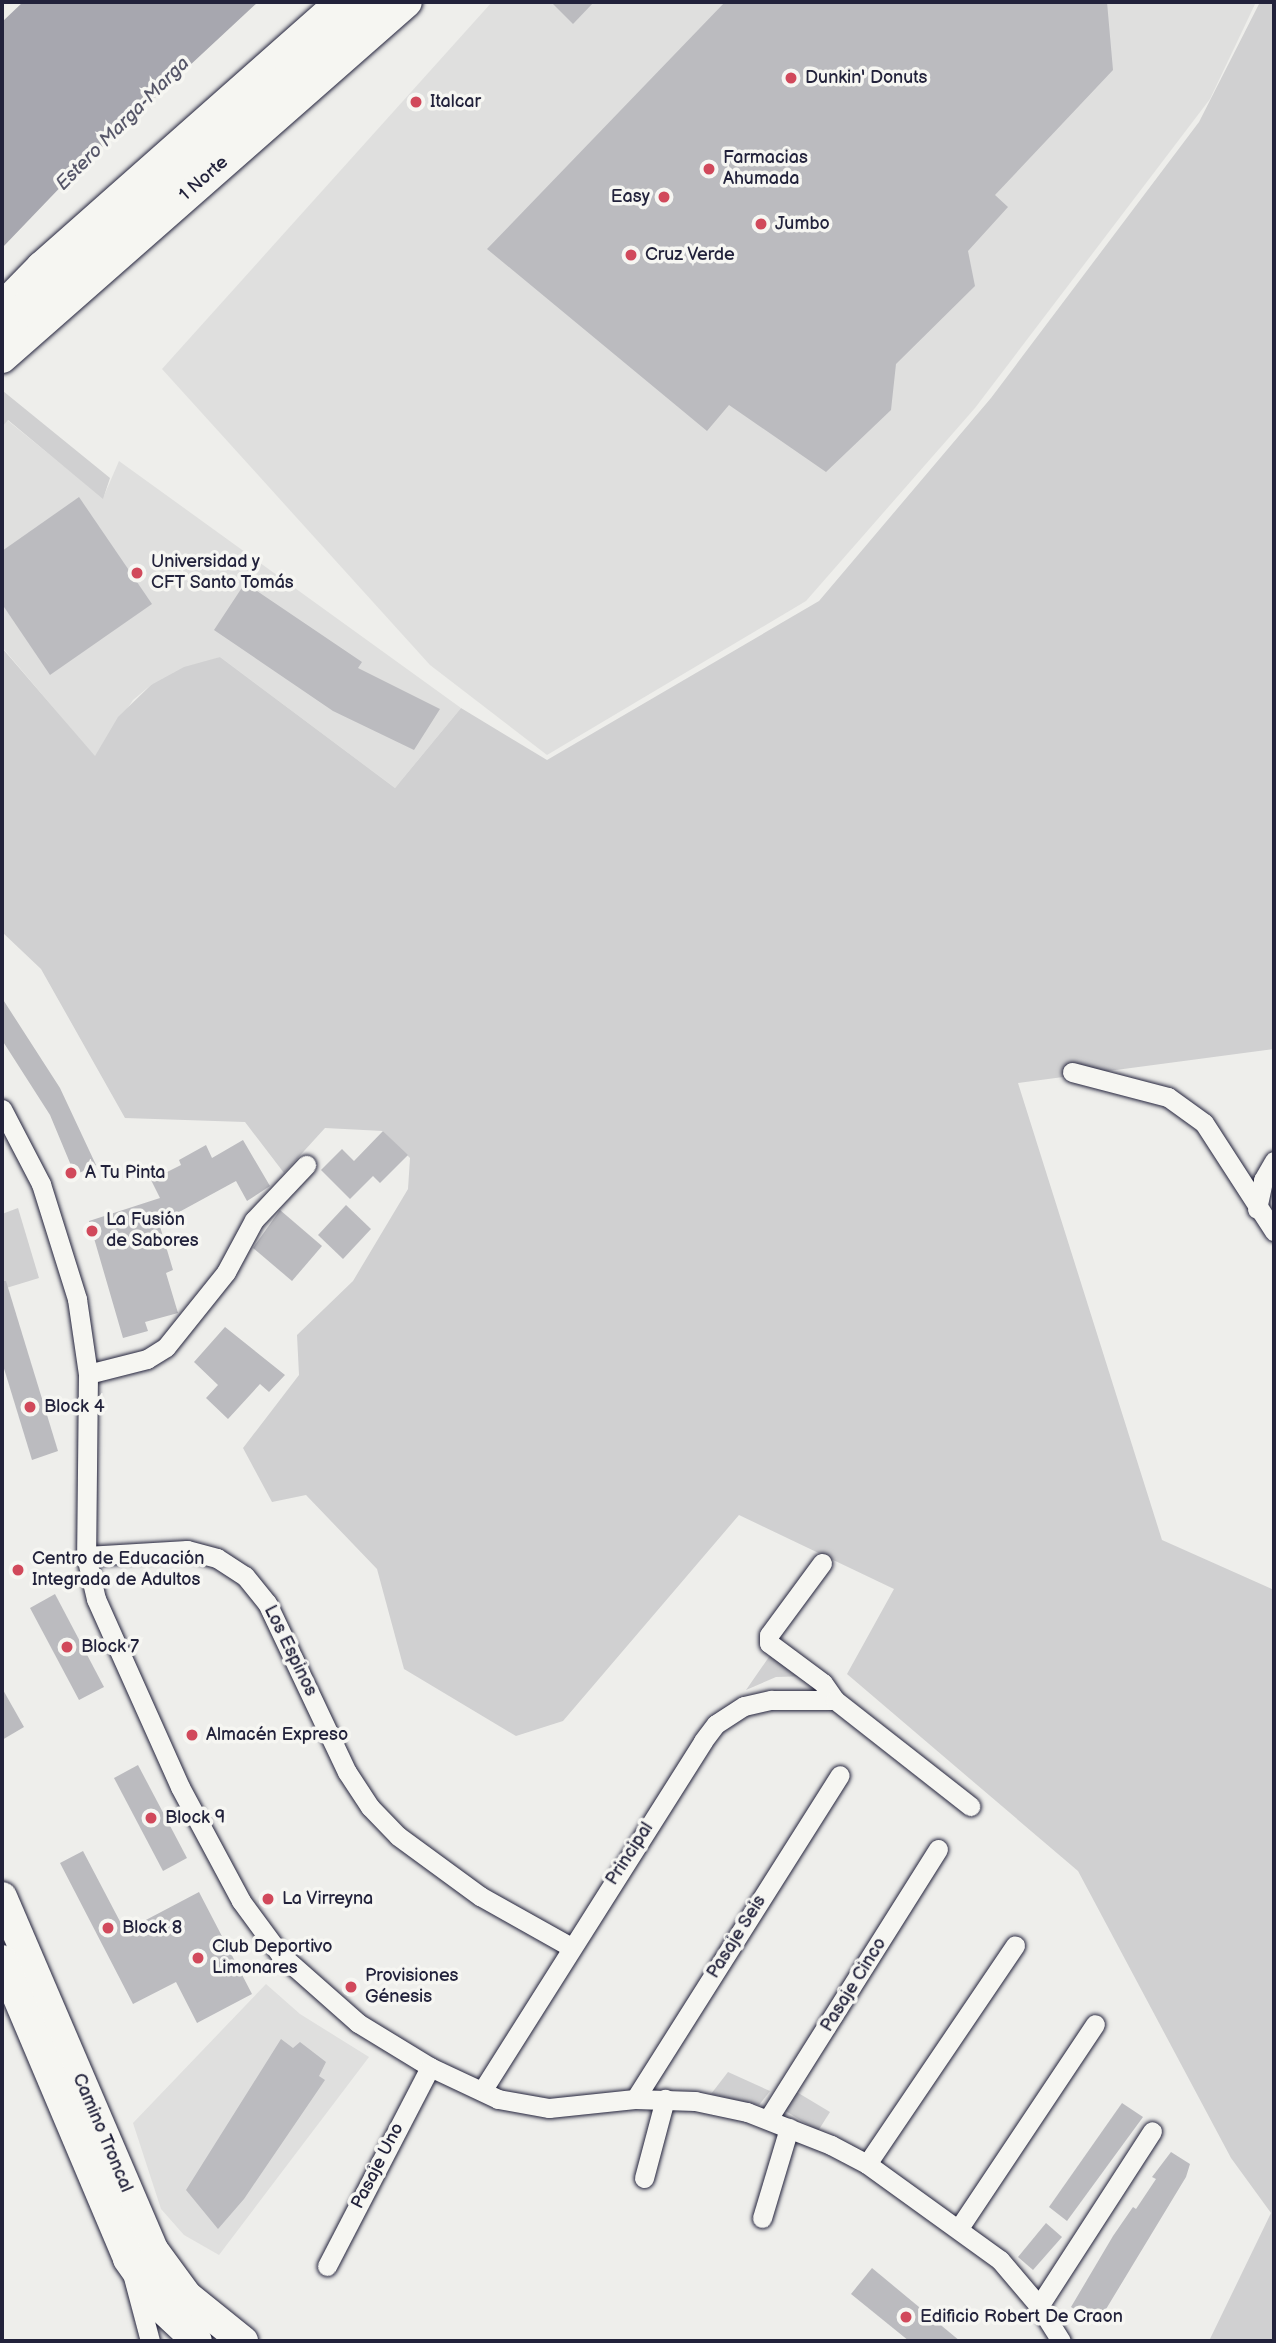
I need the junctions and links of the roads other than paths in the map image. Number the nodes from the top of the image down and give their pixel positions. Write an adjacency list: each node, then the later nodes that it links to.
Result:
1 (341, 2): 4 (main road)
2 (371, 2): 5 (highway)
3 (407, 2): 6 (main road, 1 Norte)
4 (2, 307)
5 (2, 322)
6 (2, 358)
7 (1072, 1072): 11 (street)
8 (2, 1109): 13 (street)
9 (1274, 1161): 11 (street)
10 (306, 1165): 13 (street)
11 (1257, 1209): 12 (street)
12 (1274, 1231)
13 (88, 1374): 14 (street)
14 (86, 1556): 22 (street, Los Espinos); 25 (street)
15 (822, 1563): 16 (street)
16 (835, 1700): 18 (street); 22 (street, Principal)
17 (840, 1775): 27 (street, Pasaje Seis)
18 (970, 1805)
19 (938, 1849): 29 (street, Pasaje Cinco)
20 (2, 1897): 41 (main road, Camino Troncal)
21 (1015, 1945): 32 (street)
22 (571, 1947): 26 (street, Principal)
23 (2, 1959): 36 (main road, Camino Troncal)
24 (1096, 2024): 35 (street)
25 (430, 2067): 26 (street); 37 (street, Pasaje Uno)
26 (482, 2091): 27 (street)
27 (635, 2099): 28 (street)
28 (665, 2099): 29 (street); 33 (street)
29 (768, 2119): 30 (street)
30 (789, 2128): 32 (street); 34 (street)
31 (1152, 2131): 38 (street)
32 (867, 2164): 35 (street)
33 (644, 2178)
34 (762, 2218)
35 (959, 2228): 38 (street)
36 (128, 2259): 39 (main road, Camino Troncal); 40 (street)
37 (327, 2266)
38 (1039, 2306): 42 (street)
39 (185, 2338)
40 (150, 2341)
41 (243, 2341)
42 (1061, 2341)

